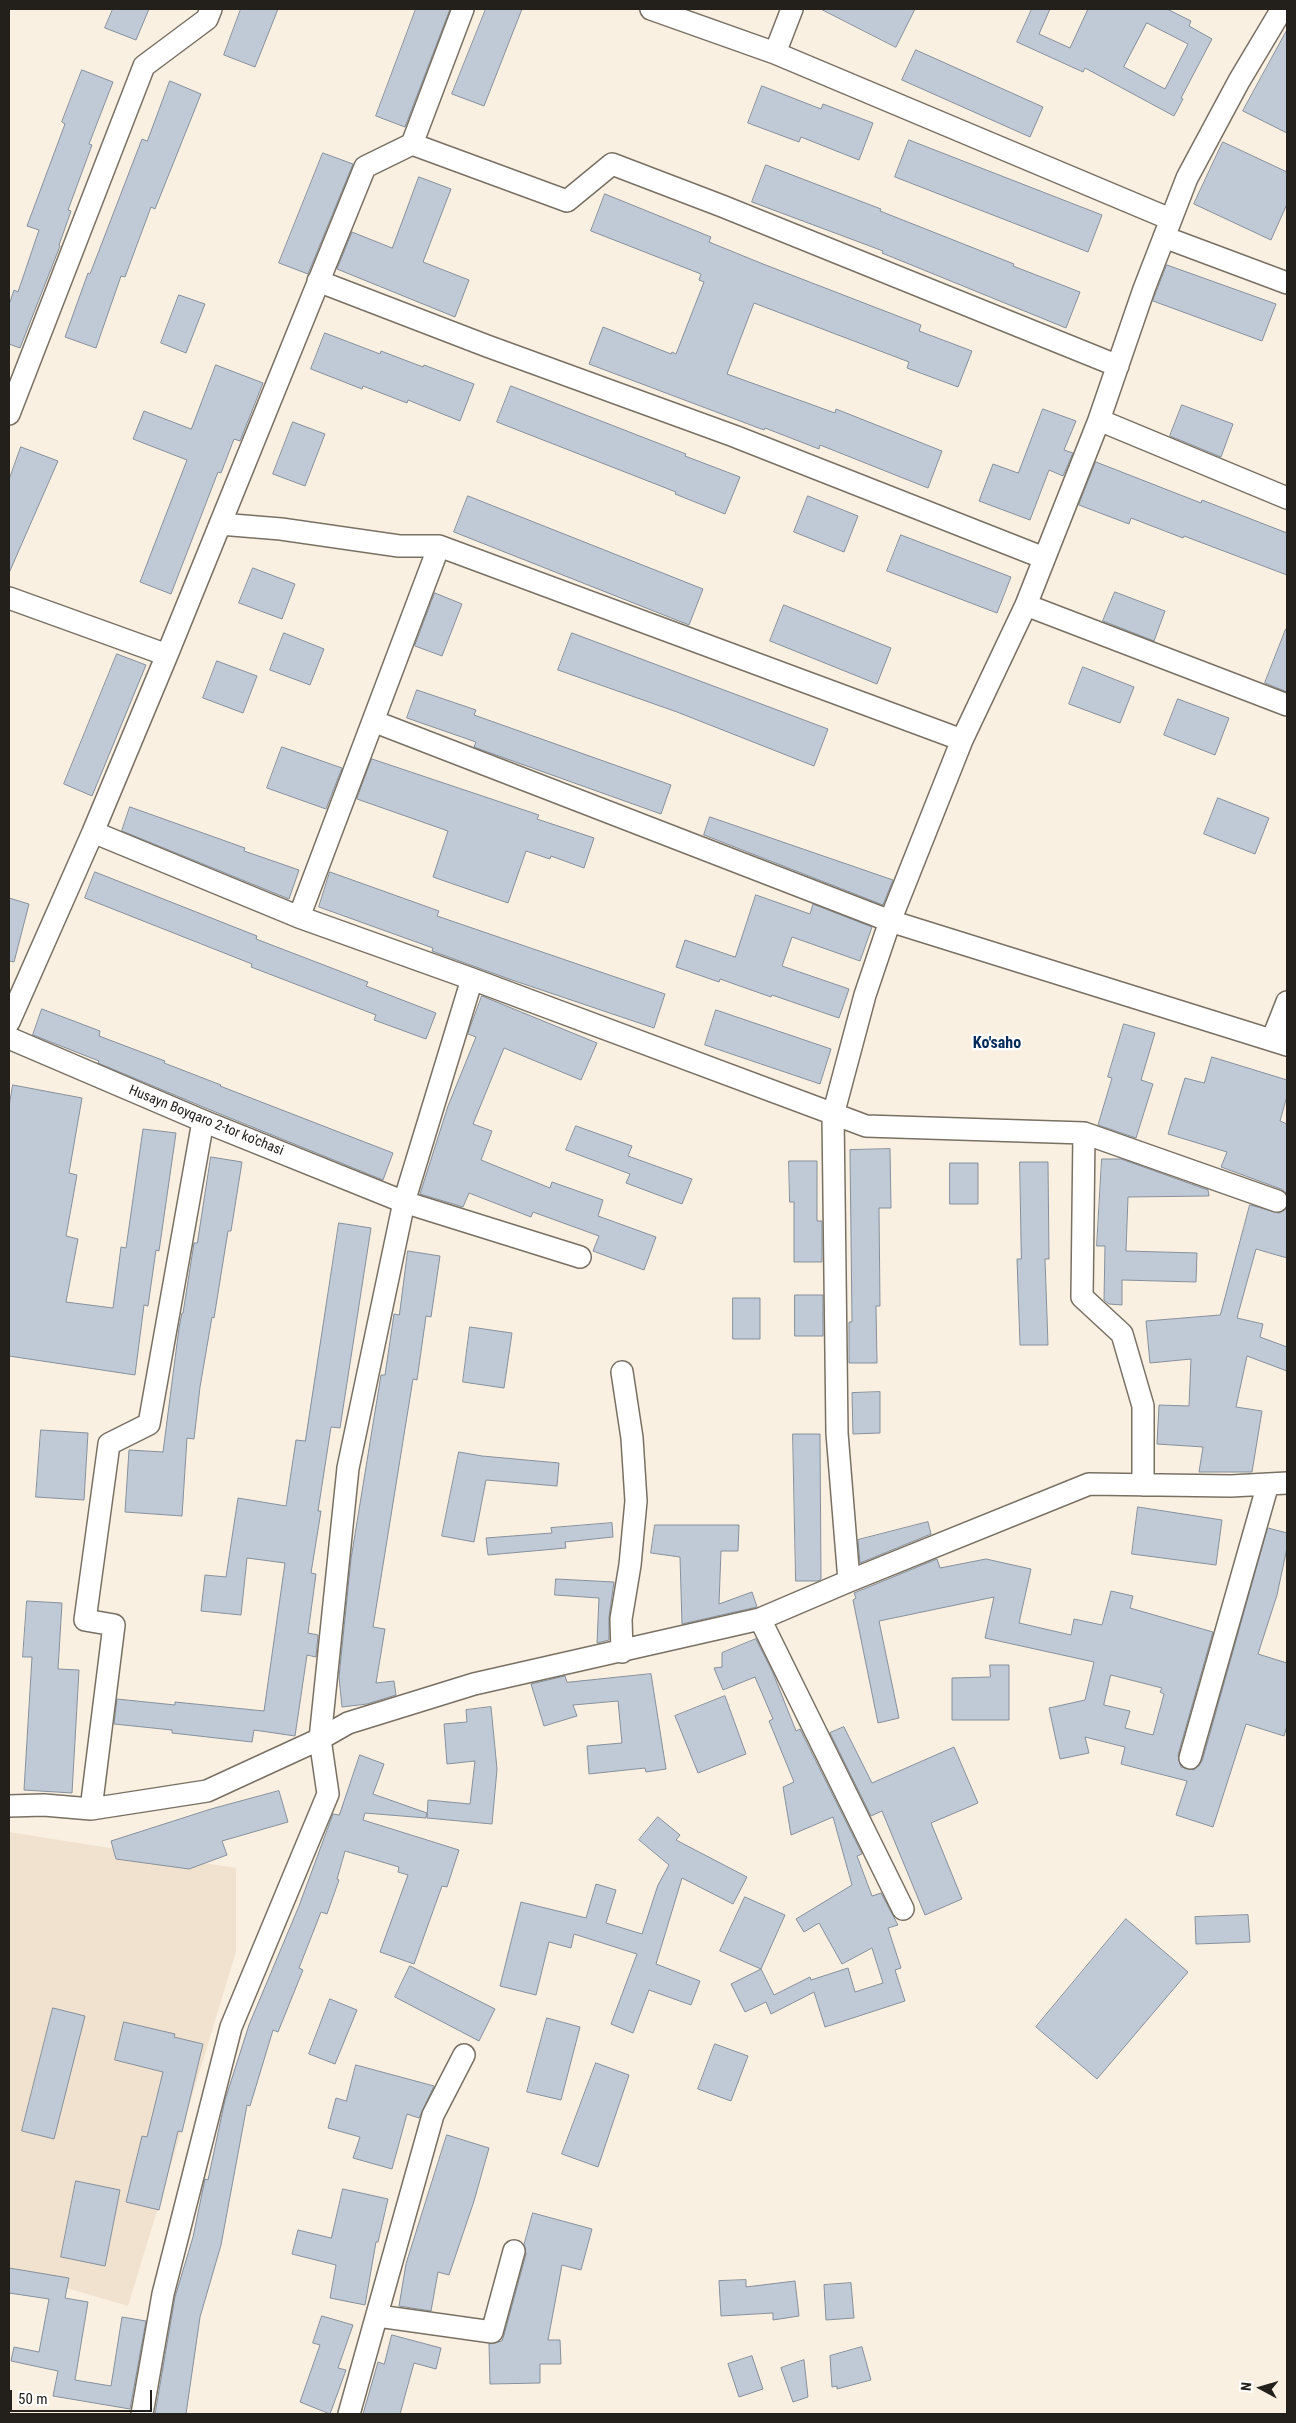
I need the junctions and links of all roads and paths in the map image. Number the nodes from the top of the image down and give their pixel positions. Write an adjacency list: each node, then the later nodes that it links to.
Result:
1 (211, 9): 12 (street)
2 (464, 9): 7 (street)
3 (651, 9): 6 (street)
4 (792, 9): 6 (street)
5 (1282, 9): 8 (street)
6 (775, 53): 8 (street)
7 (412, 144): 9 (street); 11 (street)
8 (1167, 228): 10 (street); 11 (street)
9 (318, 280): 15 (street); 17 (street)
10 (1287, 283)
11 (1118, 366): 13 (street)
12 (9, 414)
13 (1099, 420): 14 (street); 17 (street)
14 (1287, 498)
15 (220, 524): 16 (street); 20 (street)
16 (439, 546): 22 (street); 23 (street)
17 (1044, 558): 19 (street)
18 (9, 598): 20 (street)
19 (1026, 605): 21 (street); 23 (street)
20 (167, 655): 24 (street)
21 (1287, 705)
22 (373, 721): 25 (street); 26 (street)
23 (962, 740): 26 (street)
24 (93, 832): 25 (street); 29 (street)
25 (299, 917): 27 (street)
26 (890, 921): 31 (street); 32 (street)
27 (472, 979): 32 (street); 36 (street)
28 (1287, 1002): 31 (street)
29 (9, 1022)
30 (9, 1038): 33 (street, Husayn Boyqaro 2-tor ko'chasi)
31 (1280, 1043)
32 (833, 1115): 34 (street); 41 (street)
33 (203, 1121): 36 (street, Husayn Boyqaro 2-tor ko'chasi); 47 (street)
34 (1084, 1133): 35 (street); 40 (street)
35 (1277, 1200)
36 (404, 1202): 37 (street, Husayn Boyqaro 2-tor ko'chasi); 44 (street)
37 (580, 1256)
38 (622, 1372): 43 (street)
39 (1278, 1484): 40 (street); 45 (street)
40 (1143, 1485): 41 (street)
41 (849, 1581): 42 (street)
42 (760, 1619): 43 (street); 48 (street)
43 (622, 1652): 44 (street)
44 (320, 1739): 47 (street); 52 (street)
45 (1190, 1758)
46 (9, 1806): 47 (street)
47 (91, 1809)
48 (903, 1909)
49 (464, 2055): 51 (street)
50 (514, 2251): 51 (street)
51 (378, 2316): 53 (street)
52 (142, 2414)
53 (349, 2414)

